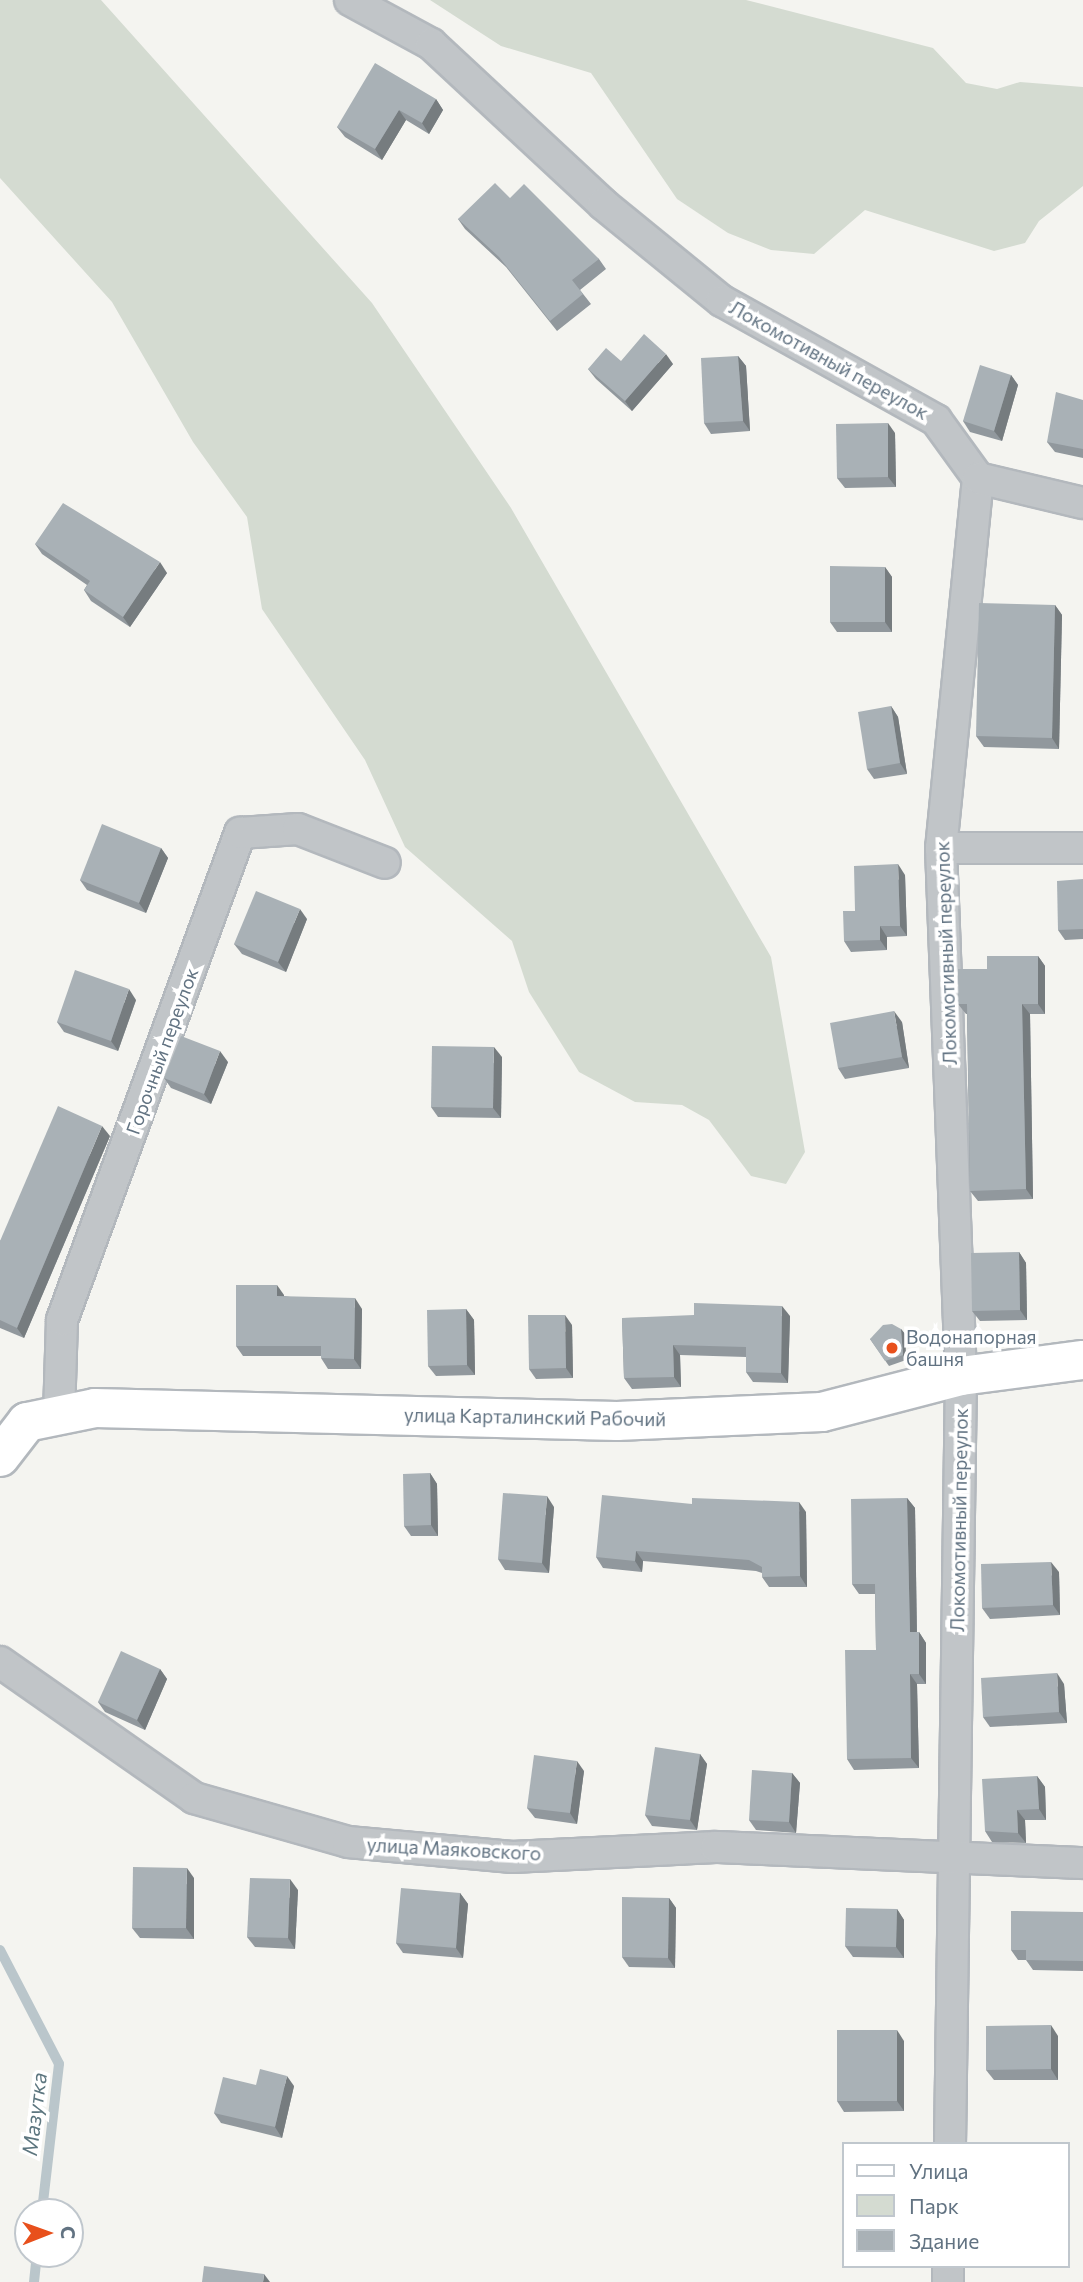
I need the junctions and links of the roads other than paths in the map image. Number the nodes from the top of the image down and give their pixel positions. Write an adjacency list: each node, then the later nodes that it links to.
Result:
1 (350, 0): 2 (street, Локомотивный переулок)
2 (978, 478): 3 (street); 4 (street, Локомотивный переулок)
3 (1083, 503)
4 (940, 848): 5 (street); 8 (street, Локомотивный переулок)
5 (1083, 848)
6 (385, 863): 9 (street, Горочный переулок)
7 (1083, 1360): 8 (street, улица Карталинский Рабочий)
8 (961, 1376): 9 (street, улица Карталинский Рабочий); 12 (street, Локомотивный переулок)
9 (29, 1420): 10 (street)
10 (0, 1457)
11 (0, 1662): 12 (street, улица Маяковского)
12 (955, 1857): 13 (street, улица Маяковского); 14 (street, Локомотивный переулок)
13 (1083, 1863)
14 (950, 2142)

